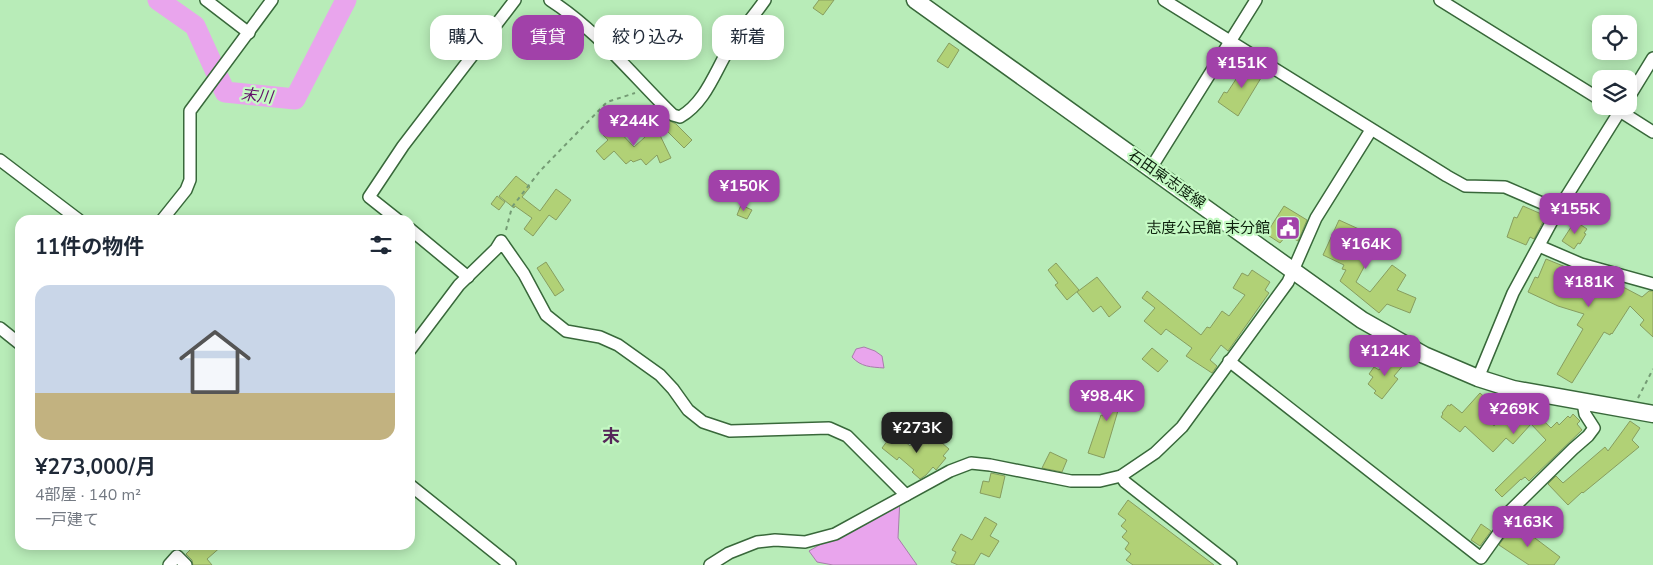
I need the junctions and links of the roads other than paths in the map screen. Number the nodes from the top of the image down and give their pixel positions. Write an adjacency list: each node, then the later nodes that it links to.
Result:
1 (206, 0): 10 (street)
2 (272, 0): 10 (street)
3 (515, 0): 24 (street)
4 (550, 0): 5 (street)
5 (765, 0)
6 (915, 0): 20 (main road, 石田東志度線)
7 (1164, 0): 11 (street)
8 (1256, 0): 11 (street)
9 (1440, 0): 14 (street)
10 (249, 33): 23 (street)
11 (1230, 42): 17 (street); 20 (street)
12 (1653, 58): 13 (street)
13 (1637, 84)
14 (1592, 94)
15 (1614, 115): 21 (street)
16 (1628, 115): 18 (street)
17 (1371, 130): 21 (street); 27 (street)
18 (1653, 132)
19 (0, 160): 22 (street)
20 (1151, 168): 27 (main road, 石田東志度線)
21 (1558, 210): 26 (street)
22 (72, 215)
23 (166, 215)
24 (392, 215)
25 (415, 233): 28 (street)
26 (1539, 246): 29 (street); 34 (street)
27 (1294, 270): 33 (street); 34 (main road, 石田東志度線)
28 (468, 277): 32 (street); 39 (street)
29 (1653, 284)
30 (0, 328): 31 (street)
31 (15, 340)
32 (415, 343)
33 (1229, 361): 35 (street); 37 (street)
34 (1478, 378): 35 (main road, 石田東志度線)
35 (1583, 403): 36 (main road, 石田東志度線)
36 (1653, 414)
37 (1121, 476): 39 (street); 44 (street)
38 (415, 489): 42 (street)
39 (906, 495): 43 (street)
40 (169, 565): 41 (street)
41 (186, 565)
42 (510, 565)
43 (710, 565)
44 (1231, 565)

